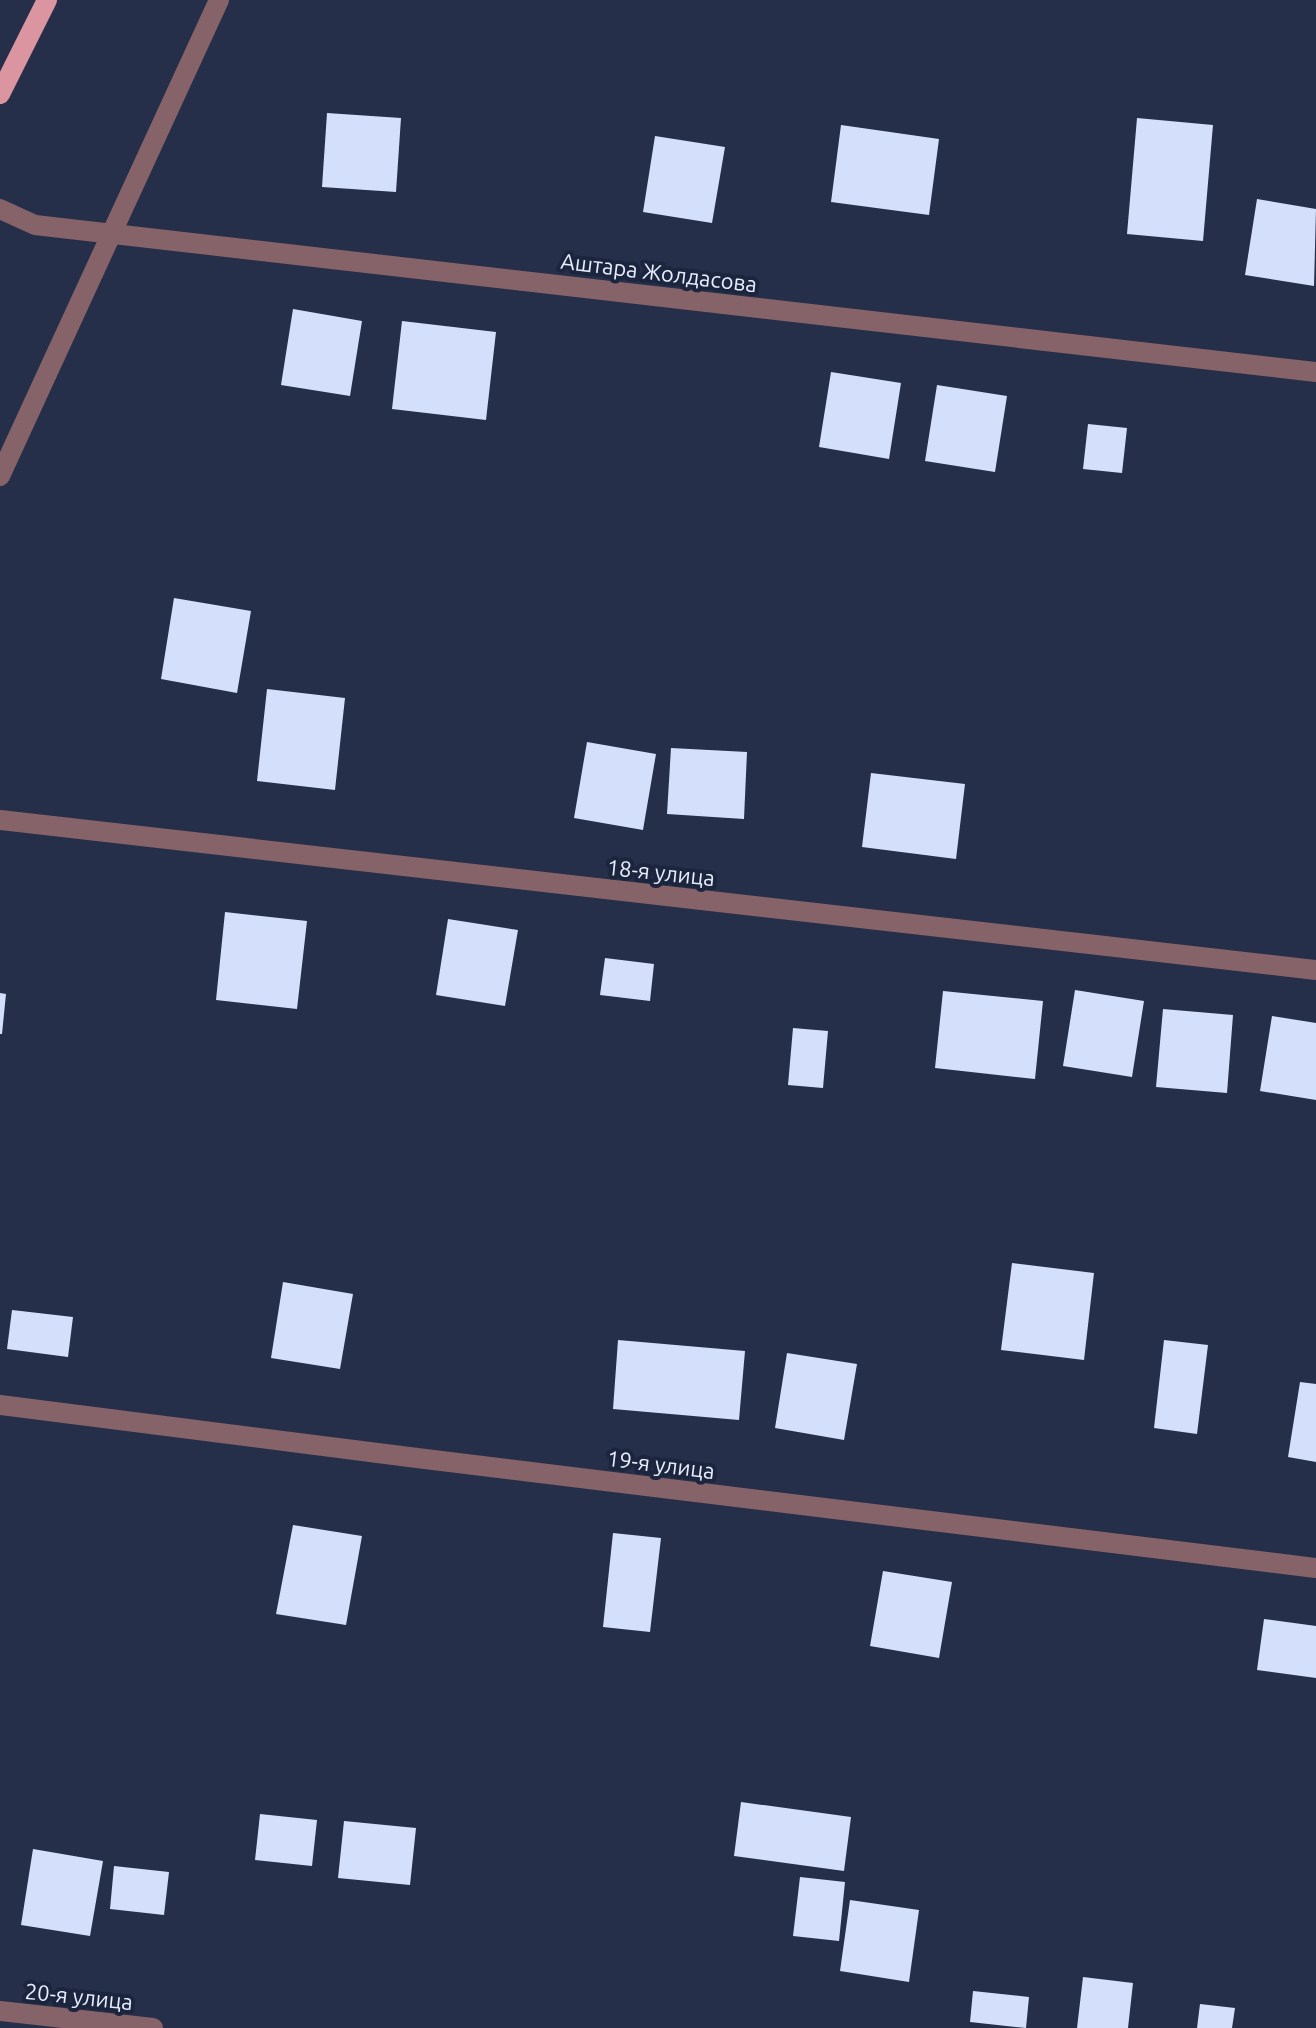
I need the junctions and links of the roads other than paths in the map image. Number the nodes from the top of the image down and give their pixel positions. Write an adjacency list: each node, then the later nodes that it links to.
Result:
1 (47, 0): 3 (main road)
2 (219, 0): 5 (street)
3 (0, 94)
4 (0, 209): 5 (street, Аштара Жолдасова)
5 (112, 232): 6 (street, Аштара Жолдасова); 7 (street)
6 (1316, 372)
7 (0, 476)
8 (0, 820): 9 (street, 18-я улица)
9 (1316, 970)
10 (0, 1405): 11 (street, 19-я улица)
11 (1316, 1568)
12 (0, 2011): 13 (street, 20-я улица)
13 (153, 2028)

